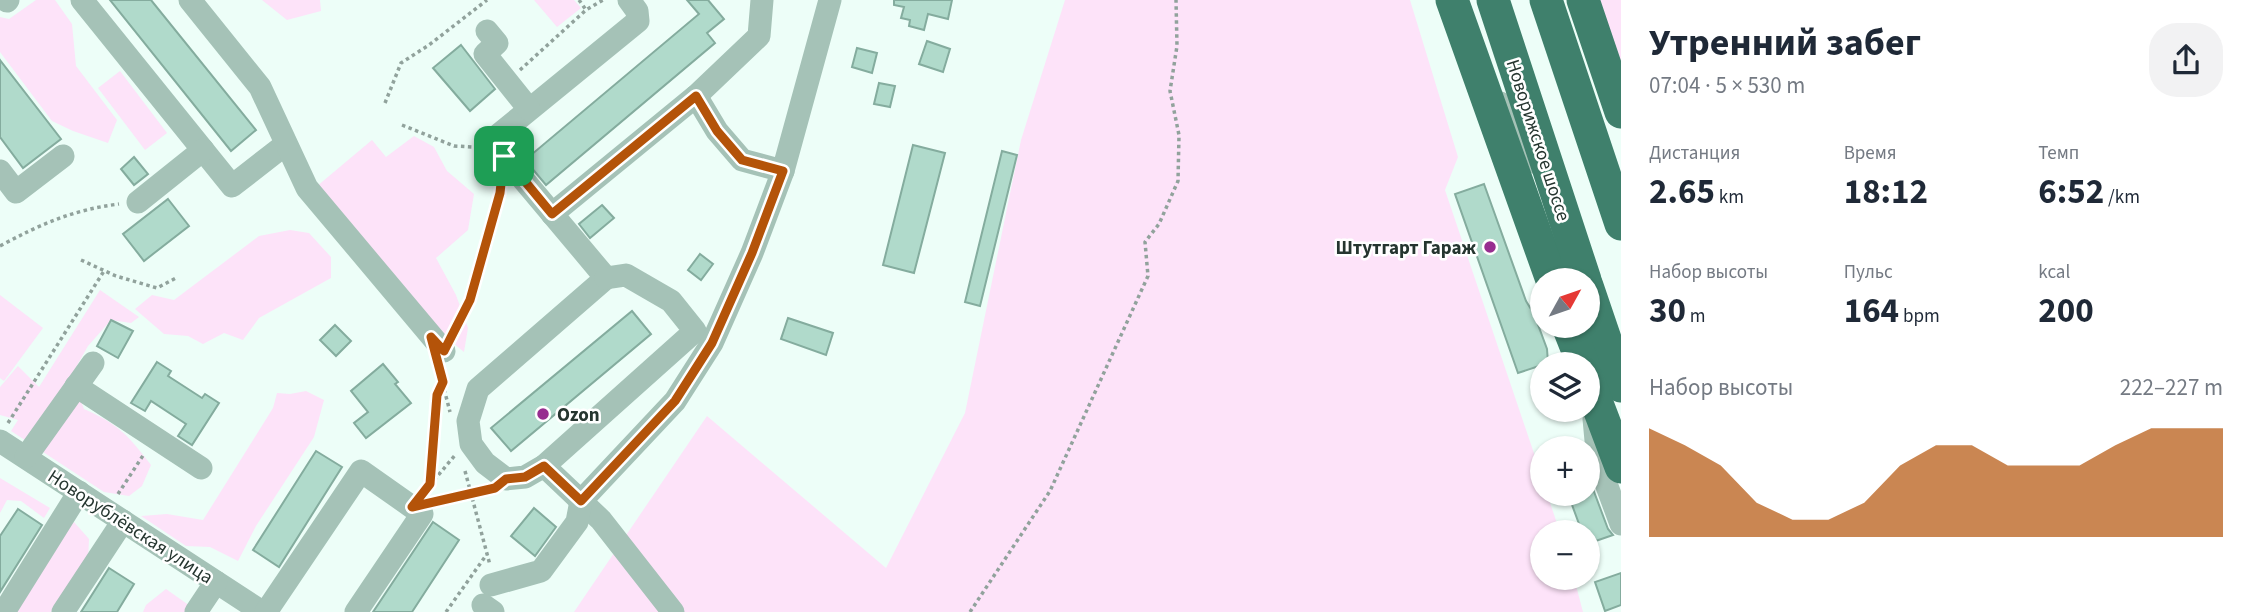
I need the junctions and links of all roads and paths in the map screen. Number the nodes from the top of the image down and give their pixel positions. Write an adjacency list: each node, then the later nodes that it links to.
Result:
1 (82, 0): 26 (street)
2 (190, 0): 25 (street)
3 (487, 0): 21 (path)
4 (579, 0): 16 (path)
5 (603, 0): 16 (path)
6 (629, 0): 22 (street)
7 (762, 0): 20 (street)
8 (830, 0): 30 (street)
9 (1176, 0): 74 (path)
10 (1441, 0): 31 (street)
11 (1451, 0): 37 (highway)
12 (1493, 0): 31 (highway, Новорижское шоссе)
13 (1546, 0): 19 (highway)
14 (1567, 0): 19 (street)
15 (1583, 0): 23 (highway)
16 (586, 10): 18 (path)
17 (487, 31): 18 (street)
18 (507, 82): 22 (street)
19 (1574, 85): 34 (highway)
20 (696, 96): 30 (street); 33 (street)
21 (385, 103)
22 (529, 109): 27 (street)
23 (1621, 113)
24 (402, 125): 27 (path)
25 (286, 144): 26 (street); 43 (street)
26 (203, 150): 32 (street)
27 (500, 152): 33 (street); 43 (path)
28 (63, 156): 29 (street)
29 (0, 171)
30 (783, 171): 42 (street)
31 (1557, 197): 38 (highway, Новорижское шоссе)
32 (138, 202): 35 (path)
33 (552, 214): 41 (street)
34 (1621, 224)
35 (0, 246)
36 (80, 260): 39 (path)
37 (1548, 268)
38 (1581, 268)
39 (104, 271): 40 (path); 50 (path)
40 (176, 278)
41 (606, 278): 42 (street); 56 (street)
42 (704, 337): 53 (street); 60 (street)
43 (438, 344): 46 (path)
44 (93, 363): 47 (street)
45 (1600, 371): 54 (highway)
46 (443, 382): 49 (path); 57 (path)
47 (76, 386): 51 (street); 52 (street)
48 (1594, 422): 63 (street)
49 (453, 423)
50 (3, 433): 52 (street, Новорублёвская улица)
51 (155, 438): 55 (street); 62 (path)
52 (26, 457): 58 (street, Новорублёвская улица)
53 (544, 466): 56 (street); 60 (street)
54 (1621, 467)
55 (201, 468)
56 (506, 479): 59 (path)
57 (430, 484): 59 (path); 61 (path)
58 (79, 492): 62 (street, Новорублёвская улица); 67 (street)
59 (471, 493): 61 (path); 64 (path)
60 (581, 501): 66 (street); 73 (street)
61 (412, 507): 70 (street); 71 (street)
62 (115, 516): 65 (street, Новорублёвская улица); 68 (street)
63 (1621, 524)
64 (488, 553): 66 (path); 72 (path)
65 (216, 582): 69 (street); 70 (street, Новорублёвская улица)
66 (489, 601)
67 (4, 612)
68 (63, 612)
69 (196, 612)
70 (264, 612)
71 (356, 612)
72 (446, 612)
73 (673, 612)
74 (970, 612)

